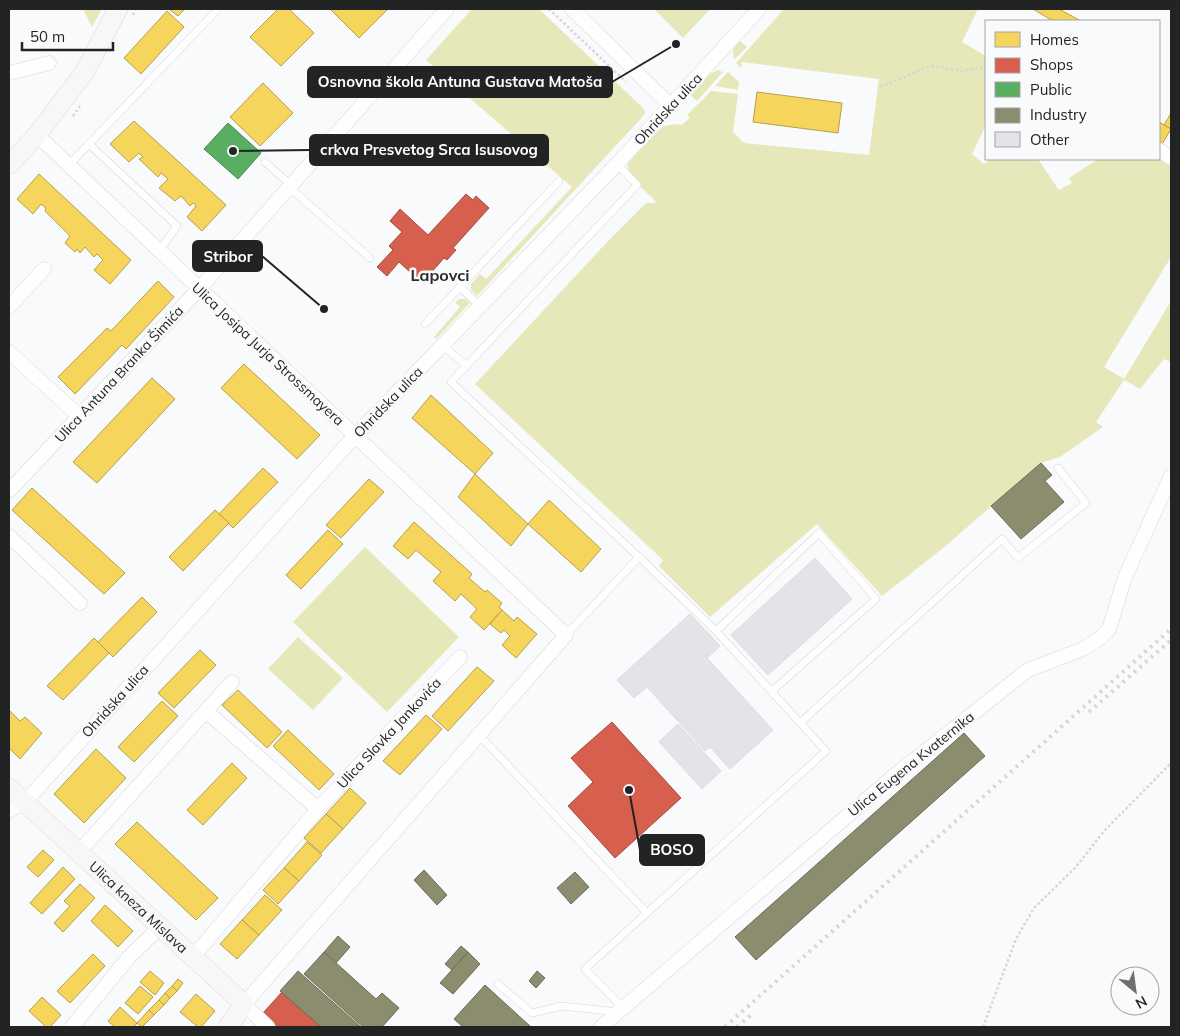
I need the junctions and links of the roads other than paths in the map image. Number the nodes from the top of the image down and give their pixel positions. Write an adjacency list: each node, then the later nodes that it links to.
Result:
1 (118, 9): 9 (main road)
2 (218, 9): 10 (lane)
3 (448, 9): 18 (street, Ulica Antuna Branka Šimića)
4 (572, 9): 8 (street)
5 (759, 9): 8 (street, Ohridska ulica)
6 (49, 63): 7 (street)
7 (9, 73)
8 (671, 106): 14 (street, Ohridska ulica)
9 (37, 135): 15 (main road); 16 (street, Ulica Josipa Jurja Strossmayera)
10 (89, 144): 16 (lane); 19 (lane)
11 (1160, 151): 12 (street)
12 (1171, 158)
13 (265, 162): 18 (lane)
14 (617, 164): 24 (street, Ohridska ulica); 29 (lane)
15 (9, 165)
16 (69, 166): 19 (street, Ulica Josipa Jurja Strossmayera)
17 (559, 182): 22 (lane)
18 (290, 186): 20 (lane); 23 (street, Ulica Antuna Branka Šimića)
19 (159, 251): 23 (street, Ulica Josipa Jurja Strossmayera)
20 (370, 258)
21 (44, 269): 25 (street)
22 (460, 287): 24 (lane); 26 (lane)
23 (199, 289): 30 (street, Ulica Antuna Branka Šimića); 31 (street, Ulica Josipa Jurja Strossmayera)
24 (480, 306): 27 (street, Ohridska ulica)
25 (9, 307)
26 (425, 324)
27 (442, 345): 29 (lane); 31 (street, Ohridska ulica)
28 (9, 352): 30 (street)
29 (466, 366): 36 (lane)
30 (79, 416): 34 (street, Ulica Antuna Branka Šimića)
31 (355, 436): 39 (street, Ulica Josipa Jurja Strossmayera); 47 (street, Ohridska ulica)
32 (1058, 468): 44 (lane)
33 (1171, 476): 55 (street, Ulica Eugena Kvaternika)
34 (9, 491)
35 (9, 536): 37 (street)
36 (640, 557): 38 (lane); 39 (lane)
37 (80, 603)
38 (716, 631): 42 (lane); 42 (lane)
39 (566, 635): 45 (street)
40 (460, 657): 48 (street, Ulica Slavka Jankovića)
41 (232, 682): 43 (street)
42 (772, 691): 44 (lane)
43 (206, 711): 48 (street); 49 (street)
44 (801, 722): 50 (lane)
45 (478, 735): 50 (lane); 54 (street)
46 (9, 788): 47 (main road, Ulica kneza Mislava)
47 (17, 807): 49 (main road, Ulica kneza Mislava)
48 (318, 809): 52 (street, Ulica Slavka Jankovića)
49 (78, 852): 51 (main road, Ulica kneza Mislava)
50 (647, 913): 55 (lane)
51 (160, 927): 52 (main road, Ulica kneza Mislava); 56 (street)
52 (193, 957): 54 (main road, Ulica kneza Mislava)
53 (498, 984): 55 (lane)
54 (244, 1004): 57 (main road); 58 (street, Ulica kneza Mislava)
55 (621, 1010): 59 (street, Ulica Eugena Kvaternika)
56 (72, 1027)
57 (228, 1027)
58 (268, 1027)
59 (600, 1027)

